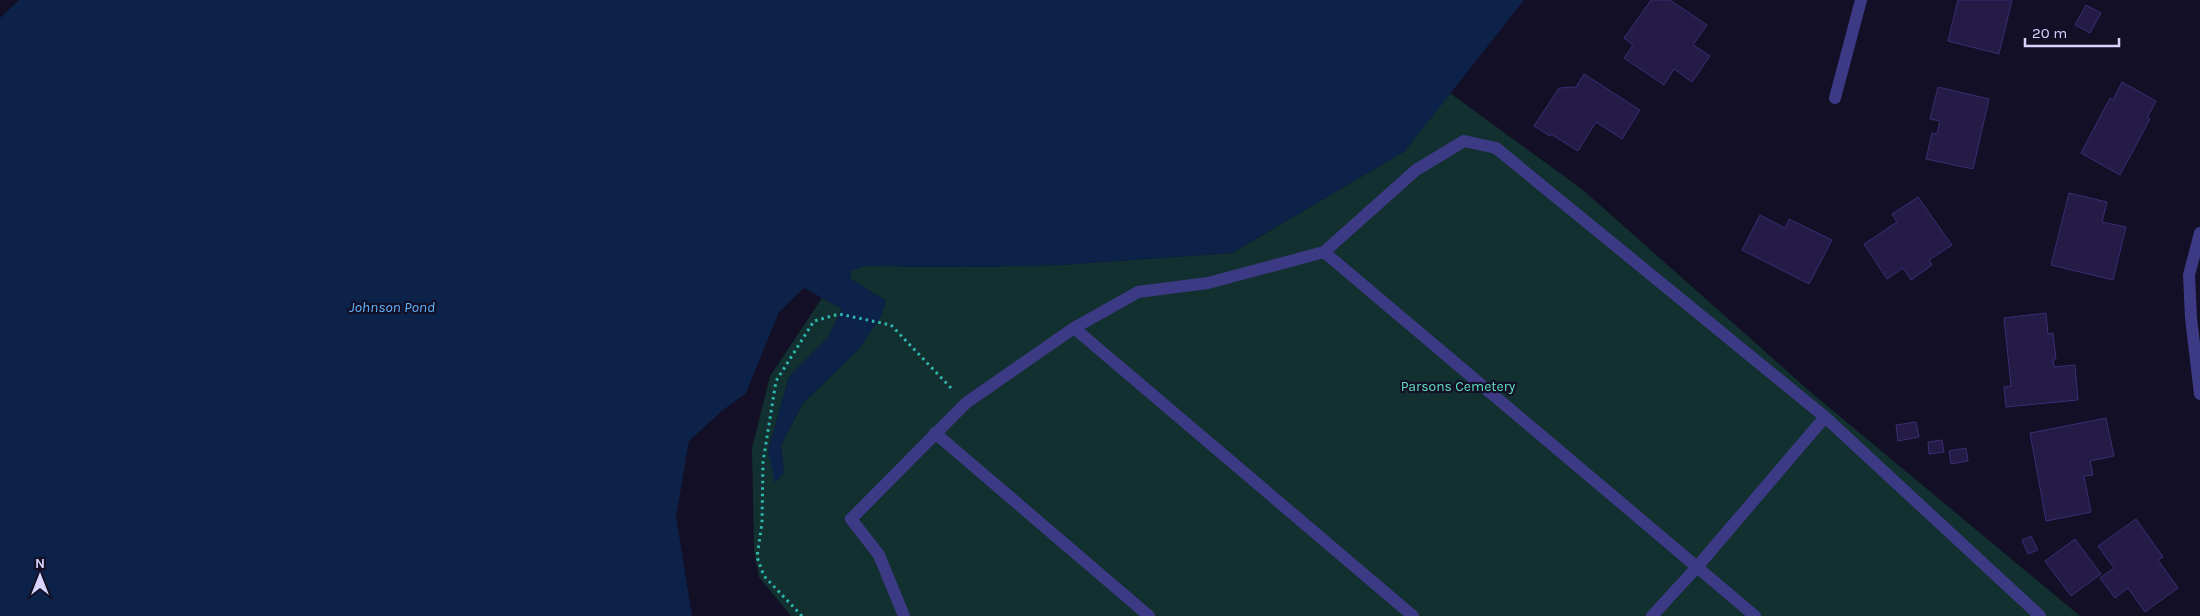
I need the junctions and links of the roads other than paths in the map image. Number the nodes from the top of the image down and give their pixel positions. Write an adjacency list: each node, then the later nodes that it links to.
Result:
1 (1861, 0): 2 (street)
2 (1835, 98)
3 (2200, 234): 6 (street)
4 (1324, 252): 5 (street); 7 (street); 9 (street)
5 (1074, 328): 8 (street); 12 (street)
6 (2200, 394)
7 (1825, 417): 9 (street); 15 (street)
8 (936, 433): 10 (street); 11 (street)
9 (1697, 567): 13 (street); 14 (street)
10 (904, 616)
11 (1149, 616)
12 (1413, 616)
13 (1652, 616)
14 (1755, 616)
15 (2040, 616)

